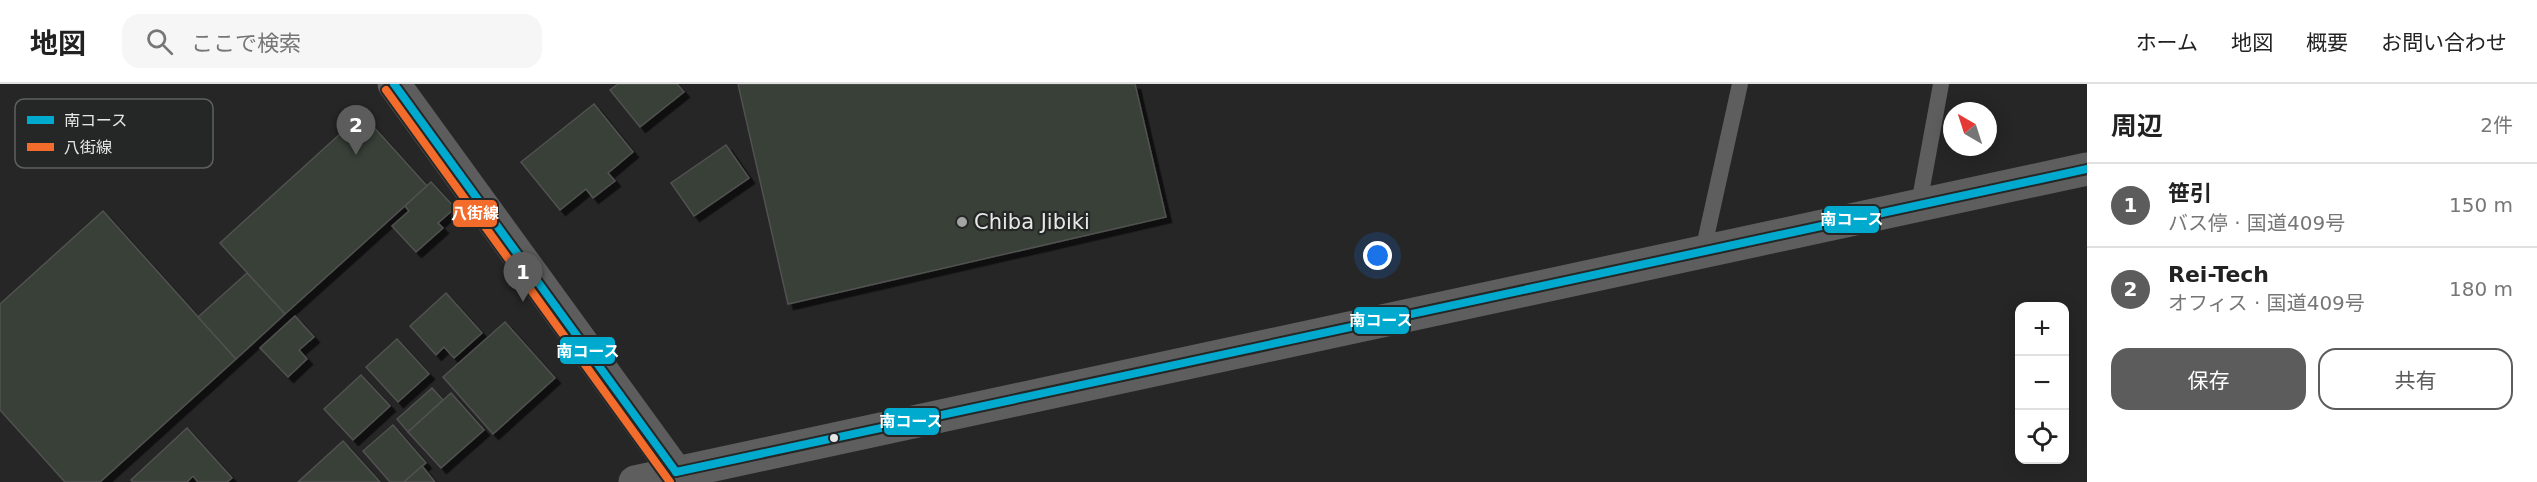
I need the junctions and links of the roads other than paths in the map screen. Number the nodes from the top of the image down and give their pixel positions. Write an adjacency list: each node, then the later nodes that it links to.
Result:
1 (394, 84): 7 (highway)
2 (1740, 84): 6 (lane)
3 (1941, 84): 5 (lane)
4 (2087, 169): 5 (street)
5 (1919, 204): 6 (street)
6 (1703, 251): 7 (street)
7 (679, 477): 8 (street)
8 (634, 482)

